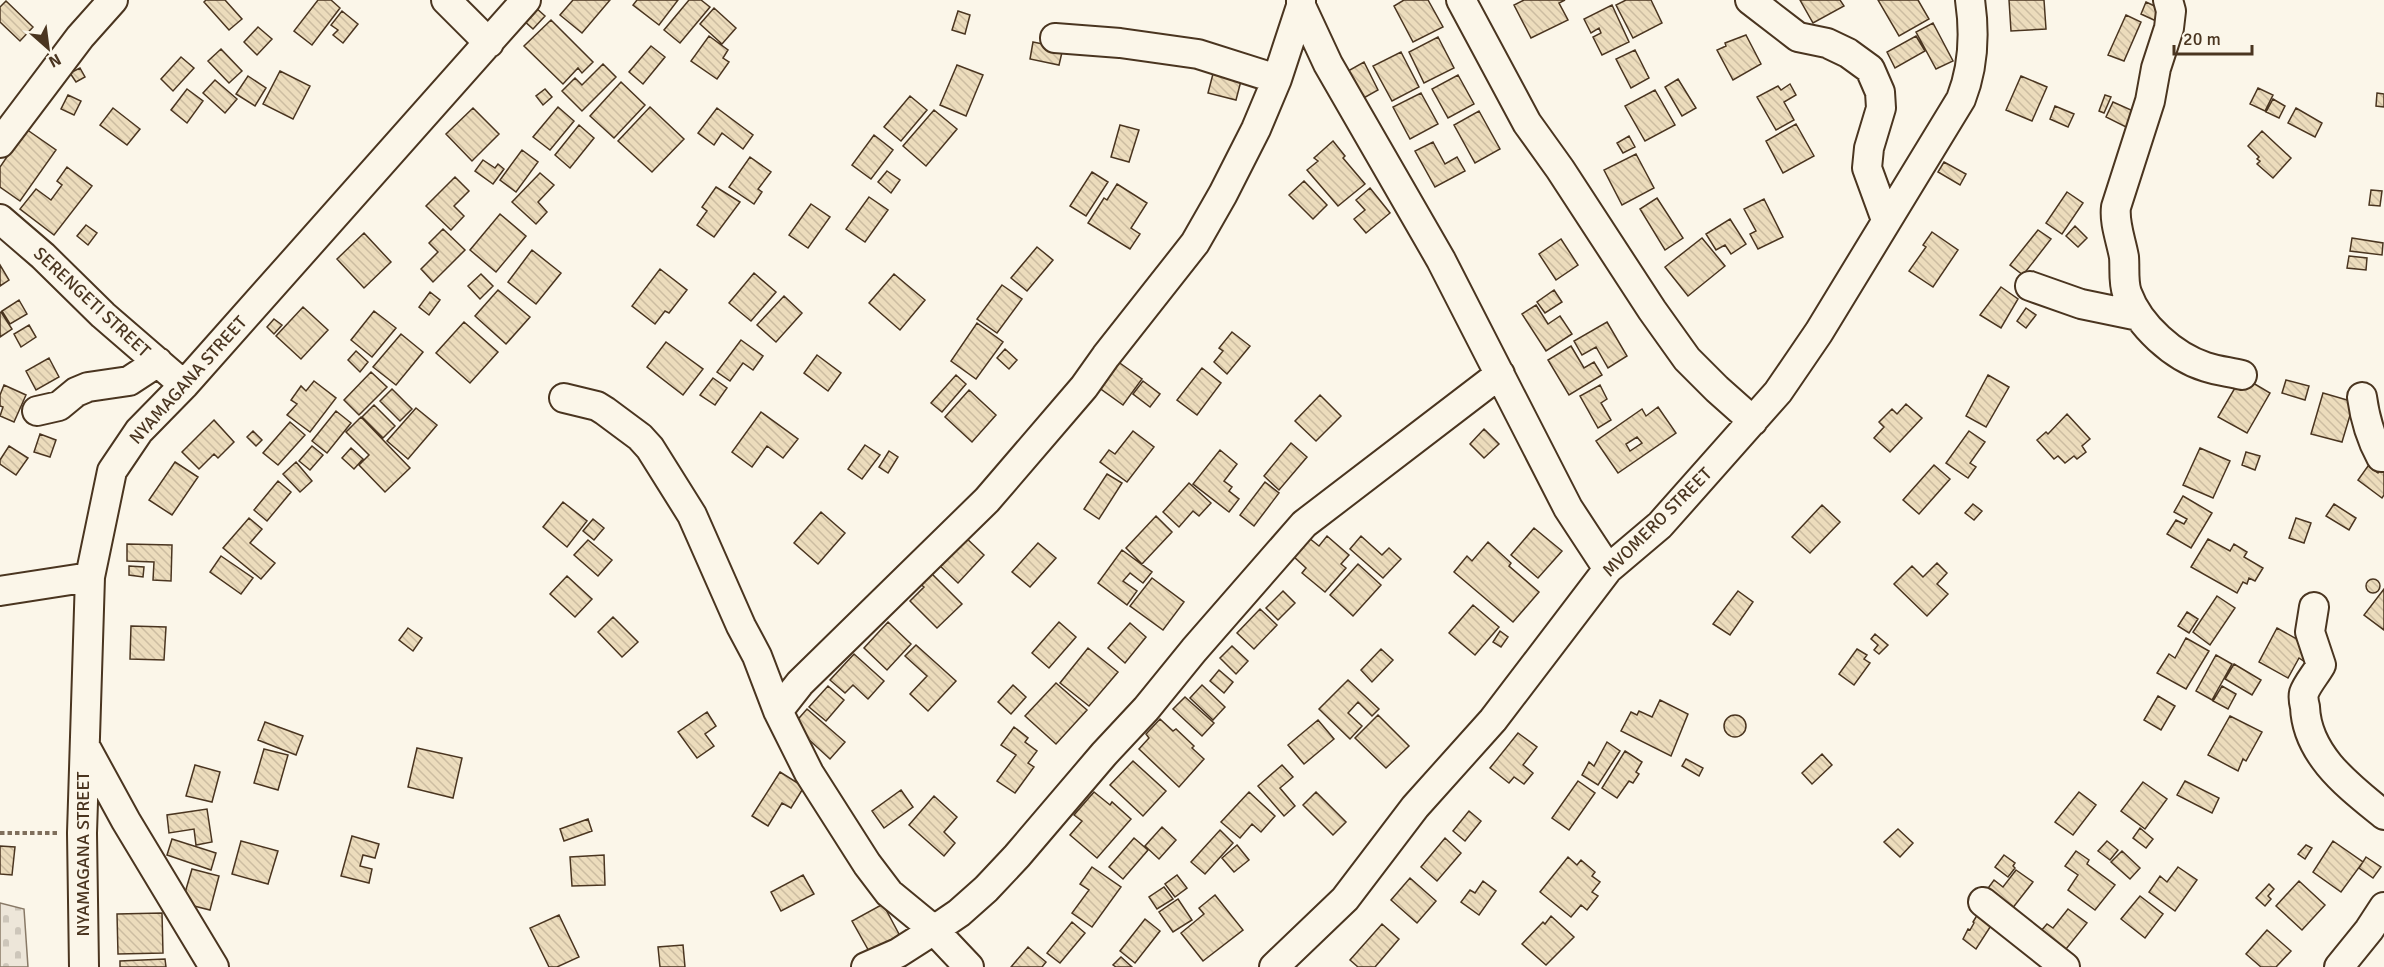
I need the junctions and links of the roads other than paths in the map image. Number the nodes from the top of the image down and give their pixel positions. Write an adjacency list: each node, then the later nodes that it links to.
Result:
1 (112, 0): 12 (street)
2 (446, 0): 10 (street)
3 (526, 0): 10 (street, NYAMAGANA STREET)
4 (1461, 0): 24 (street)
5 (1750, 0): 14 (street)
6 (1970, 0): 14 (street, MVOMERO STREET)
7 (2168, 0): 16 (street)
8 (1301, 3): 11 (street); 18 (street)
9 (1055, 38): 11 (street)
10 (489, 43): 20 (street, NYAMAGANA STREET)
11 (1277, 79): 30 (street)
12 (0, 143)
13 (0, 219): 17 (street, SERENGETI STREET)
14 (1886, 219): 24 (street, MVOMERO STREET)
15 (2030, 286): 16 (street)
16 (2139, 316): 19 (street)
17 (158, 362): 20 (street, SERENGETI STREET); 23 (street)
18 (1500, 374): 26 (street); 35 (street)
19 (2242, 375)
20 (184, 386): 27 (street, NYAMAGANA STREET)
21 (2362, 397): 25 (street)
22 (564, 398): 30 (street)
23 (37, 411)
24 (1754, 421): 26 (street, MVOMERO STREET)
25 (2384, 457)
26 (1608, 569): 40 (street, MVOMERO STREET)
27 (90, 577): 28 (street); 31 (street, NYAMAGANA STREET)
28 (0, 591)
29 (2314, 607): 32 (street)
30 (778, 711): 35 (street)
31 (84, 744): 36 (street, NYAMAGANA STREET); 37 (street)
32 (2384, 815)
33 (1983, 902): 41 (street)
34 (2384, 907): 42 (street)
35 (934, 930): 38 (street); 39 (street)
36 (84, 967)
37 (214, 967)
38 (866, 967)
39 (969, 967)
40 (1274, 967)
41 (2065, 967)
42 (2339, 967)

